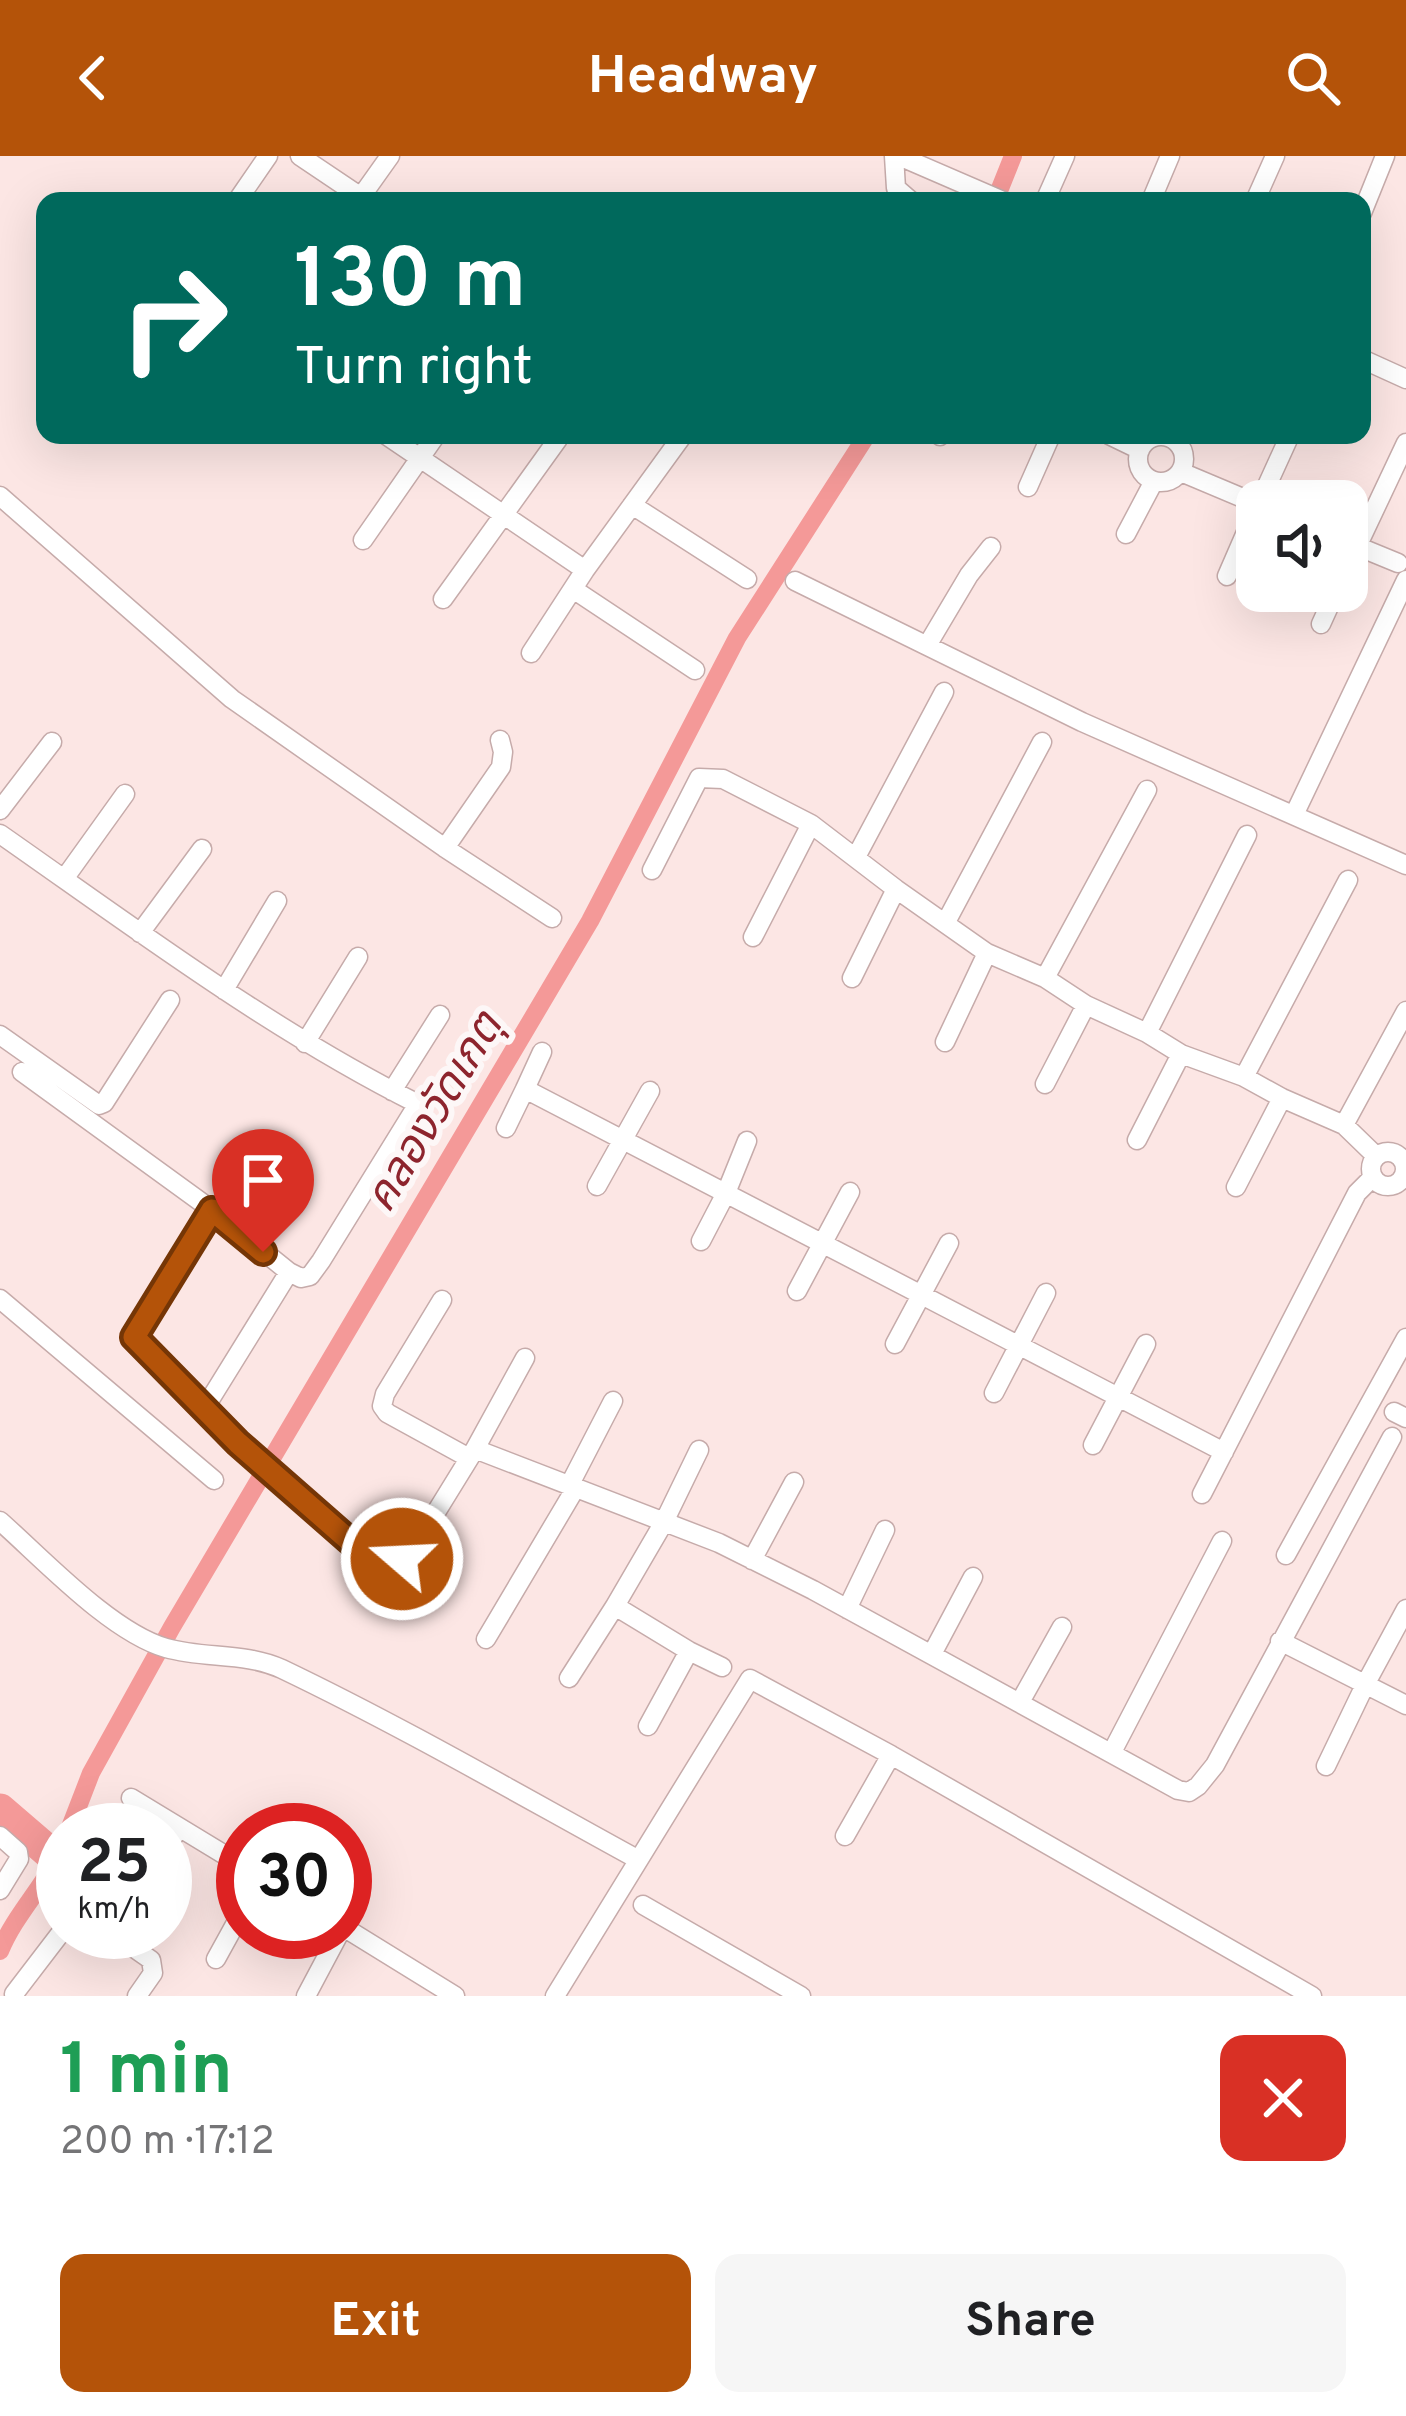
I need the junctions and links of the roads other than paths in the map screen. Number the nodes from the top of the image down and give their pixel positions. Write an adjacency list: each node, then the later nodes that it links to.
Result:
1 (268, 156): 9 (street)
2 (300, 156): 10 (street)
3 (390, 156): 11 (street)
4 (896, 156): 12 (street); 13 (street)
5 (1065, 156): 14 (street)
6 (1170, 156): 15 (street)
7 (1274, 156): 16 (street)
8 (1385, 156): 17 (street)
9 (243, 192)
10 (350, 192)
11 (365, 192)
12 (901, 192)
13 (981, 192)
14 (1050, 192)
15 (1154, 192)
16 (1259, 192)
17 (1370, 192)
18 (1371, 363): 19 (street)
19 (1406, 379)
20 (1406, 442): 39 (street)
21 (399, 444): 31 (street)
22 (430, 444): 31 (street)
23 (554, 444): 40 (street)
24 (676, 444): 38 (street)
25 (1047, 444): 35 (street)
26 (1128, 444): 30 (street)
27 (1143, 444): 30 (street)
28 (1179, 444): 32 (street)
29 (1286, 444): 33 (street)
30 (1139, 449): 34 (street)
31 (420, 458): 40 (street); 42 (street)
32 (1181, 472): 34 (street); 36 (street)
33 (1269, 480)
34 (1154, 481): 41 (street)
35 (1028, 487)
36 (1236, 495)
37 (0, 496): 69 (street)
38 (632, 505): 46 (street); 49 (street)
39 (1368, 514)
40 (502, 515): 46 (street); 52 (street)
41 (1126, 534)
42 (363, 540)
43 (991, 548): 55 (street)
44 (1368, 553): 47 (street)
45 (1236, 555): 48 (street)
46 (585, 570): 51 (street)
47 (1402, 572): 65 (street)
48 (1227, 576)
49 (747, 578)
50 (795, 580): 55 (street)
51 (573, 589): 56 (street); 57 (street)
52 (443, 599)
53 (1326, 612): 54 (street)
54 (1321, 624)
55 (928, 644): 65 (street)
56 (531, 653)
57 (695, 670)
58 (944, 692): 71 (street)
59 (500, 740): 69 (street)
60 (52, 742): 64 (street)
61 (1042, 742): 79 (street)
62 (1147, 790): 85 (street)
63 (125, 794): 74 (street)
64 (0, 810)
65 (1294, 815): 72 (street)
66 (811, 824): 71 (street); 73 (street); 81 (street)
67 (0, 834): 74 (street)
68 (1247, 835): 91 (street)
69 (445, 848): 78 (street)
70 (202, 849): 80 (street)
71 (856, 857): 76 (street)
72 (1406, 865)
73 (652, 870)
74 (64, 879): 80 (street)
75 (1348, 880): 98 (street)
76 (896, 889): 79 (street); 84 (street)
77 (277, 901): 86 (street)
78 (552, 918)
79 (946, 922): 82 (street)
80 (140, 933): 86 (street)
81 (753, 937)
82 (987, 952): 85 (street); 93 (street)
83 (358, 957): 94 (street)
84 (852, 978)
85 (1045, 978): 88 (street)
86 (224, 990): 94 (street)
87 (170, 1000): 92 (street)
88 (1085, 1005): 91 (street); 99 (street)
89 (1406, 1011): 104 (street)
90 (440, 1015): 101 (street)
91 (1147, 1033): 96 (street)
92 (0, 1035)
93 (945, 1042)
94 (305, 1043): 101 (street)
95 (542, 1052): 100 (street)
96 (1181, 1054): 98 (street); 107 (street)
97 (22, 1072): 115 (street)
98 (1244, 1077): 103 (street)
99 (1045, 1084)
100 (525, 1089): 105 (street); 106 (street)
101 (392, 1091): 119 (street)
102 (650, 1091): 106 (street)
103 (1282, 1098): 104 (street); 112 (street)
104 (1344, 1125): 109 (street)
105 (506, 1128)
106 (623, 1140): 111 (street); 114 (street)
107 (1137, 1140)
108 (747, 1141): 114 (street)
109 (1374, 1167): 110 (street); 110 (street); 137 (street)
110 (1404, 1182)
111 (597, 1186)
112 (1236, 1187)
113 (850, 1192): 118 (street)
114 (726, 1193): 116 (street); 118 (street)
115 (212, 1210): 119 (street); 138 (street)
116 (701, 1241)
117 (949, 1243): 122 (street)
118 (823, 1244): 120 (street); 122 (street)
119 (289, 1272): 132 (street)
120 (797, 1291)
121 (1046, 1293): 128 (street)
122 (921, 1296): 126 (street); 128 (street)
123 (0, 1298): 139 (street)
124 (442, 1300): 138 (street)
125 (1406, 1338): 147 (street)
126 (895, 1344)
127 (1146, 1344): 131 (street)
128 (1019, 1347): 130 (street); 131 (street)
129 (525, 1358): 138 (street)
130 (994, 1393)
131 (1117, 1397): 135 (street); 137 (street)
132 (211, 1398)
133 (613, 1401): 141 (street)
134 (1392, 1437): 155 (street)
135 (1093, 1444)
136 (699, 1450): 144 (street)
137 (1224, 1452): 142 (street)
138 (472, 1453): 141 (street)
139 (214, 1480)
140 (794, 1482): 148 (street)
141 (572, 1488): 144 (street); 154 (street)
142 (1202, 1494)
143 (0, 1521): 171 (street)
144 (664, 1522): 148 (street); 150 (street)
145 (885, 1530): 151 (street)
146 (1222, 1541): 164 (street)
147 (1286, 1555)
148 (752, 1560): 151 (street)
149 (973, 1577): 157 (street)
150 (615, 1606): 156 (street); 159 (street)
151 (847, 1609): 157 (street)
152 (1406, 1610): 160 (street)
153 (1062, 1627): 161 (street)
154 (486, 1639)
155 (1280, 1641): 160 (street); 164 (street)
156 (689, 1651): 158 (street); 163 (street)
157 (932, 1654): 161 (street)
158 (722, 1667)
159 (569, 1678)
160 (1366, 1684): 162 (street); 166 (street)
161 (1020, 1702): 164 (street)
162 (1406, 1705)
163 (648, 1726)
164 (1112, 1752)
165 (891, 1755): 170 (street); 171 (street); 185 (street)
166 (1326, 1766)
167 (131, 1798): 168 (street)
168 (139, 1803)
169 (0, 1836): 172 (street)
170 (845, 1836)
171 (637, 1859): 183 (street)
172 (0, 1890)
173 (643, 1905): 184 (street)
174 (372, 1951): 178 (street)
175 (41, 1959): 179 (street)
176 (150, 1959): 180 (street)
177 (327, 1959): 181 (street)
178 (423, 1988): 182 (street)
179 (14, 1994)
180 (137, 1996)
181 (306, 1996)
182 (455, 1996)
183 (555, 1996)
184 (801, 1996)
185 (1312, 1996)

